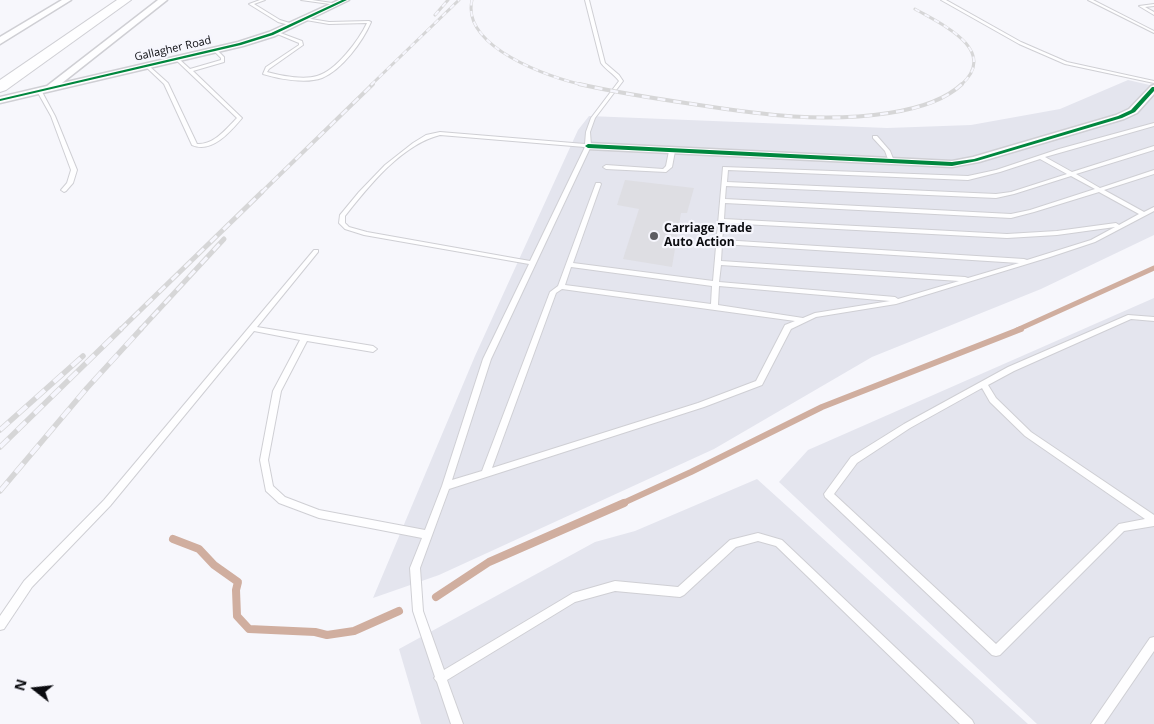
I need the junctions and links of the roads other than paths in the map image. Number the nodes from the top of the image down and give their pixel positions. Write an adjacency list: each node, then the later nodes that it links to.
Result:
1 (67, 0): 19 (street)
2 (106, 0): 23 (highway)
3 (125, 0): 26 (highway)
4 (162, 0): 28 (street)
5 (262, 0): 15 (lane)
6 (304, 0): 10 (lane)
7 (587, 0): 33 (lane)
8 (943, 0): 25 (lane)
9 (1090, 0): 16 (lane)
10 (341, 2): 13 (street, Gallagher Road)
11 (1154, 5): 12 (lane)
12 (1154, 14)
13 (306, 19): 15 (street, Gallagher Road); 17 (lane)
14 (1154, 24): 16 (lane)
15 (292, 25): 17 (street, Gallagher Road)
16 (1139, 25): 18 (lane)
17 (276, 32): 20 (street, Gallagher Road)
18 (1154, 32)
19 (0, 40)
20 (216, 50): 21 (street, Gallagher Road); 24 (lane)
21 (178, 60): 22 (street, Gallagher Road); 24 (lane)
22 (148, 66): 24 (lane); 28 (street, Gallagher Road)
23 (0, 70)
24 (189, 71)
25 (1154, 82)
26 (0, 86)
27 (1154, 88): 37 (street)
28 (49, 89): 29 (street, Gallagher Road)
29 (39, 91): 30 (street, Gallagher Road); 44 (lane)
30 (0, 100)
31 (1154, 124): 36 (lane)
32 (875, 138): 37 (lane)
33 (588, 146): 35 (street); 54 (lane); 54 (lane)
34 (1154, 148): 40 (lane)
35 (672, 150): 37 (street); 38 (lane)
36 (1041, 157): 40 (lane); 42 (lane)
37 (891, 161)
38 (606, 166)
39 (1154, 172): 43 (lane)
40 (1071, 174): 42 (lane); 43 (lane)
41 (598, 184): 55 (lane)
42 (725, 184): 45 (lane)
43 (1098, 189): 45 (lane); 47 (lane)
44 (64, 190)
45 (724, 201): 48 (lane)
46 (1154, 208): 47 (lane)
47 (1143, 214): 49 (lane)
48 (722, 221): 49 (lane); 50 (lane)
49 (1121, 224): 53 (lane)
50 (720, 242): 52 (lane); 53 (lane)
51 (316, 251): 63 (lane)
52 (718, 262): 56 (lane); 57 (lane)
53 (1029, 262): 56 (lane)
54 (532, 264): 68 (lane)
55 (569, 265): 57 (lane); 58 (lane)
56 (970, 279): 59 (lane)
57 (716, 284): 59 (lane); 60 (lane)
58 (561, 287): 60 (lane); 67 (lane)
59 (904, 300): 62 (lane)
60 (714, 307): 62 (lane)
61 (1154, 319): 66 (lane)
62 (802, 320): 67 (lane)
63 (252, 328): 64 (lane); 71 (lane)
64 (305, 338): 65 (lane); 70 (lane)
65 (374, 348)
66 (984, 384): 69 (lane); 69 (lane)
67 (486, 473): 68 (lane)
68 (446, 486): 70 (lane)
69 (1154, 521)
70 (428, 535): 73 (lane)
71 (0, 625)
72 (1154, 642): 76 (lane)
73 (440, 678): 74 (lane); 75 (lane)
74 (457, 724)
75 (968, 724)
76 (1097, 724)

